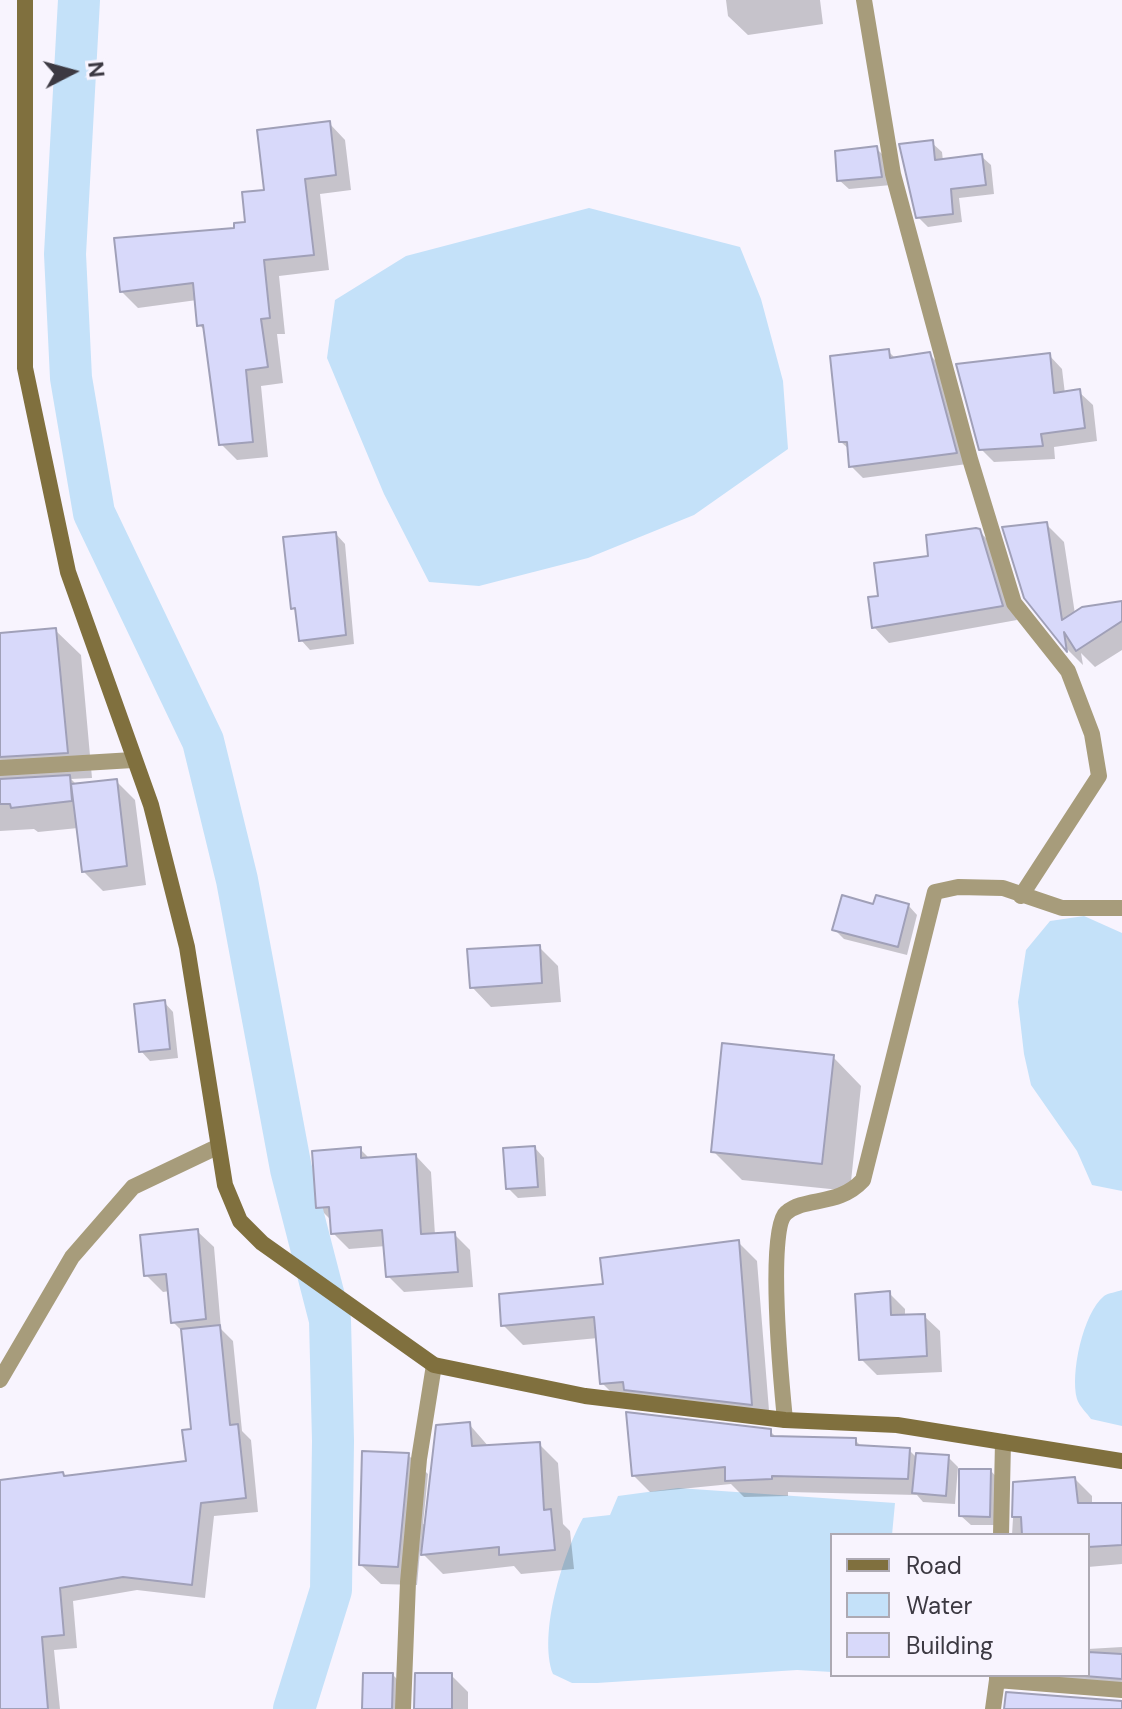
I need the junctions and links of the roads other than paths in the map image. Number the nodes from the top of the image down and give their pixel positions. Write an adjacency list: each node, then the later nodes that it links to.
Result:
1 (25, 0): 3 (main road)
2 (864, 0): 5 (street)
3 (133, 760): 4 (street); 7 (main road)
4 (0, 768)
5 (1021, 896): 6 (street); 10 (street)
6 (1122, 908)
7 (217, 1147): 8 (main road); 9 (street)
8 (427, 1361): 10 (main road); 16 (street)
9 (0, 1380)
10 (785, 1420): 11 (main road)
11 (1003, 1442): 12 (main road); 13 (street)
12 (1122, 1461)
13 (1001, 1533)
14 (997, 1677): 15 (street); 17 (street)
15 (1122, 1690)
16 (403, 1709)
17 (993, 1709)

